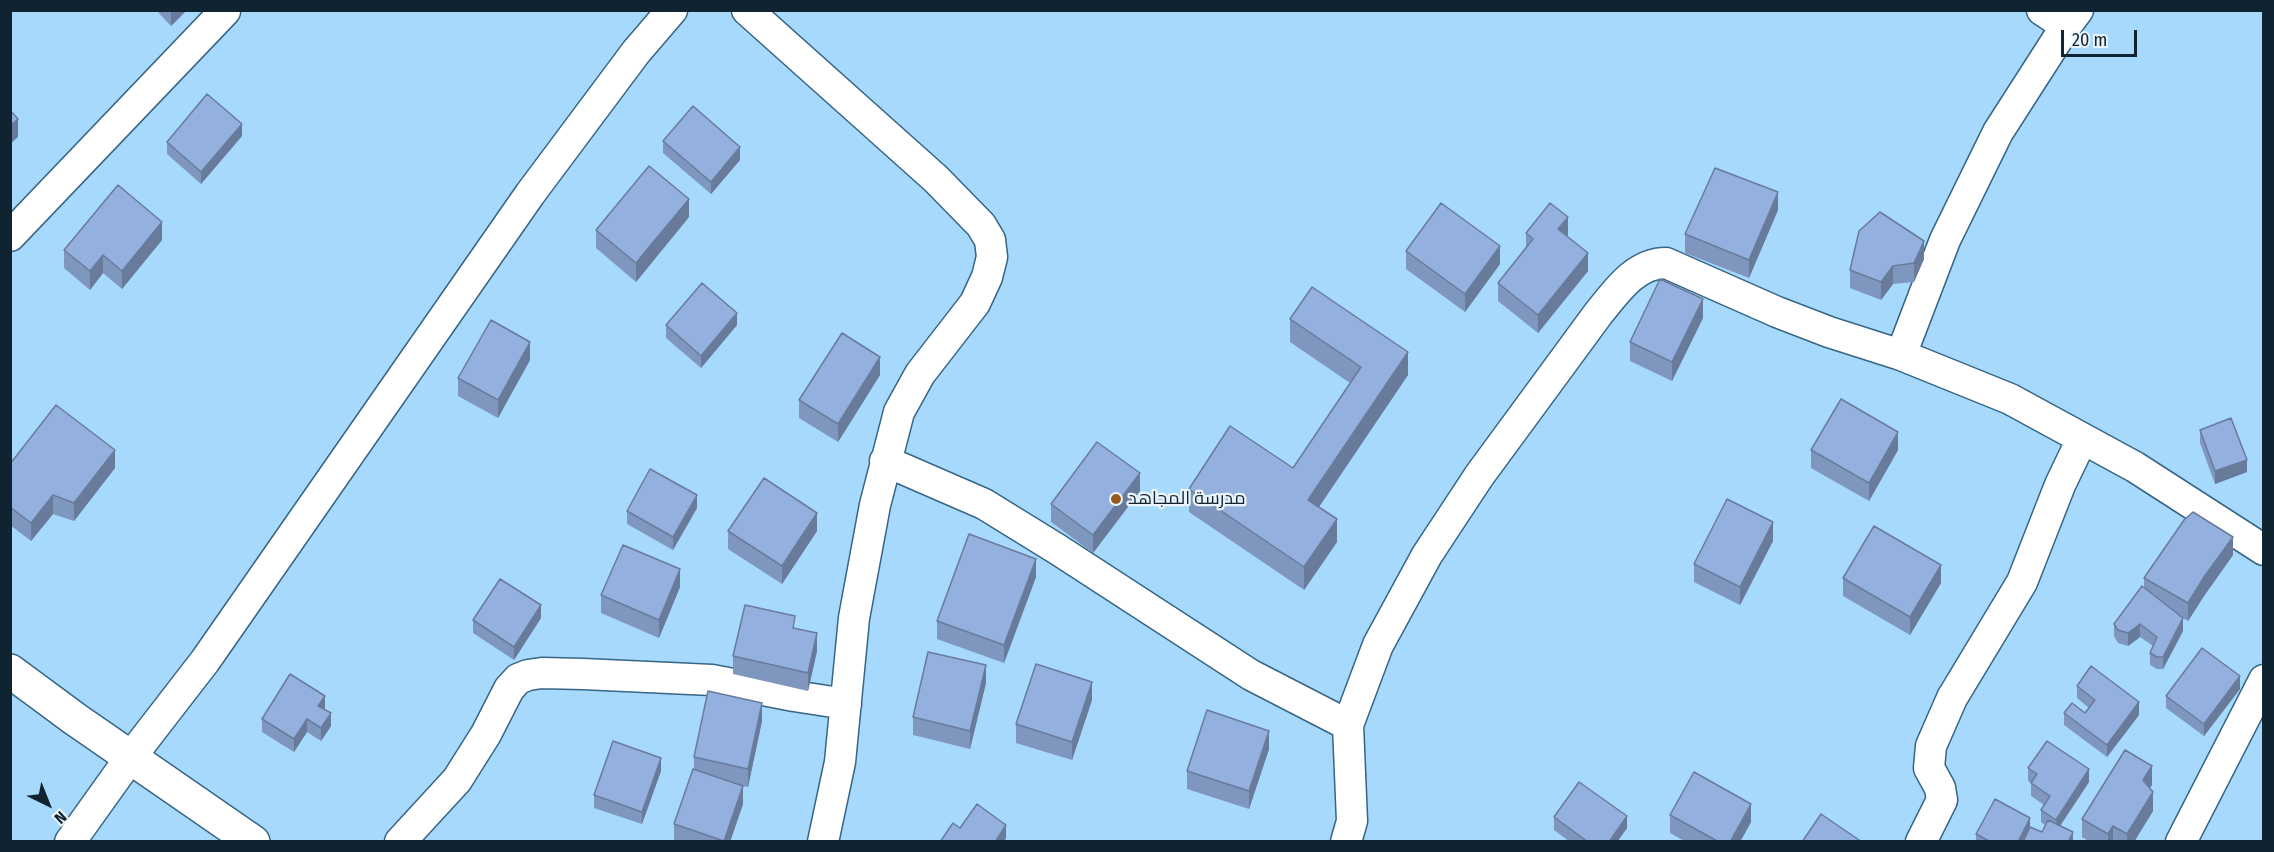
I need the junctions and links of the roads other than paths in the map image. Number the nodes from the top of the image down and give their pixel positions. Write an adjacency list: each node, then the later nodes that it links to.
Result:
1 (672, 10): 14 (street)
2 (747, 10): 8 (street)
3 (225, 11): 5 (street)
4 (2062, 16): 6 (street)
5 (10, 236)
6 (1901, 355): 7 (street); 13 (street)
7 (2082, 439): 9 (street); 20 (street)
8 (885, 461): 12 (street); 13 (street)
9 (2264, 550)
10 (10, 671): 14 (main road)
11 (2264, 680): 21 (street)
12 (846, 704): 17 (street); 18 (street)
13 (1348, 725): 19 (street)
14 (130, 758): 15 (street); 16 (main road)
15 (70, 842)
16 (253, 842)
17 (400, 842)
18 (823, 842)
19 (1346, 842)
20 (1921, 842)
21 (2181, 842)

